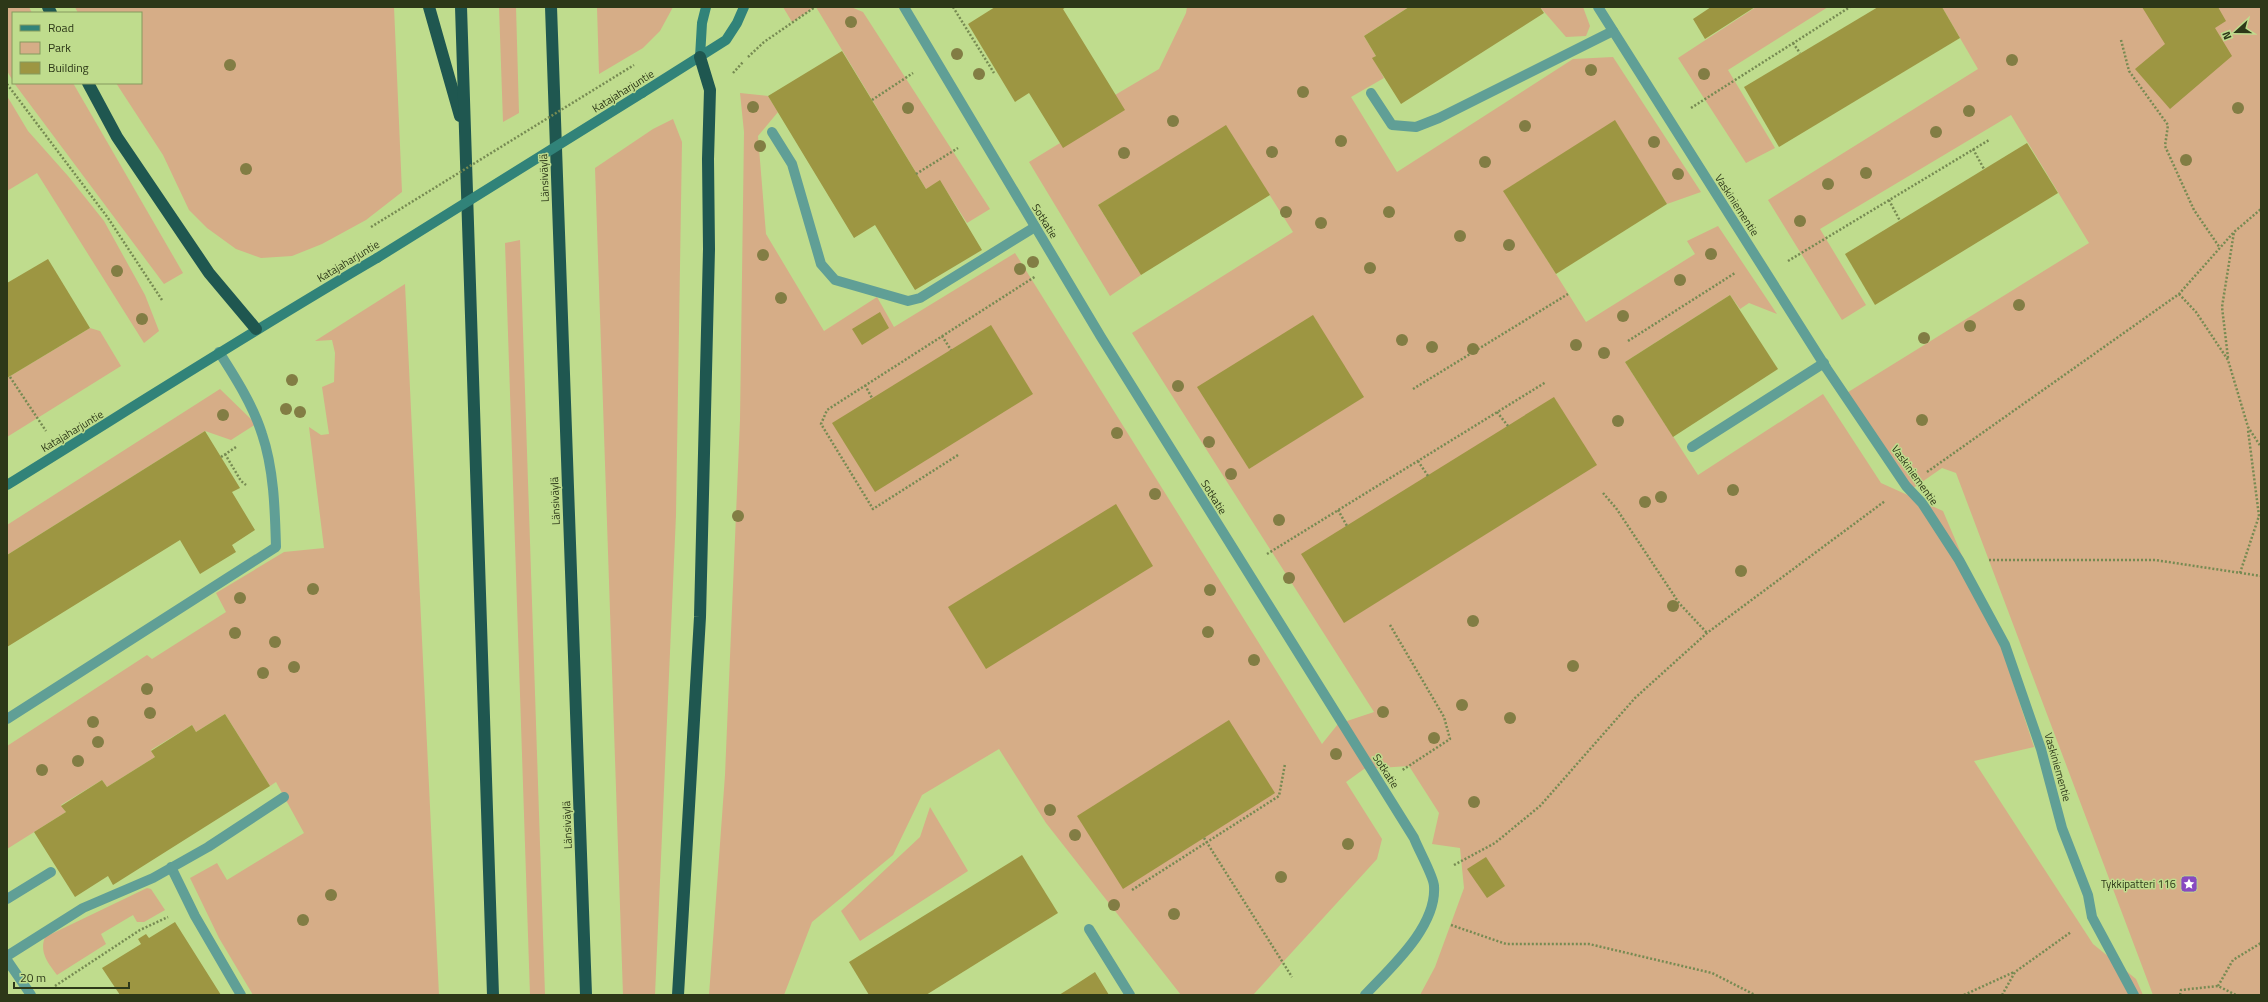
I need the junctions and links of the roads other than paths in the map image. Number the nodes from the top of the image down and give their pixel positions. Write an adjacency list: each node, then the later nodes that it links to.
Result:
1 (429, 7): 13 (highway)
2 (461, 7): 13 (highway)
3 (551, 7): 31 (highway, Länsiväylä)
4 (706, 7): 9 (main road)
5 (744, 7): 9 (main road, Katajaharjuntie)
6 (904, 7): 14 (street, Sotkatie)
7 (1598, 7): 8 (street, Vaskiniementie)
8 (1613, 31): 11 (street); 17 (street, Vaskiniementie)
9 (700, 57): 15 (main road, Katajaharjuntie, bridge); 32 (highway)
10 (89, 84): 15 (highway)
11 (1371, 93)
12 (772, 132): 14 (street)
13 (465, 134): 30 (highway)
14 (1035, 227): 34 (street, Sotkatie)
15 (256, 329): 16 (main road, Katajaharjuntie)
16 (219, 352): 19 (main road, Katajaharjuntie); 20 (street)
17 (1824, 363): 18 (street); 35 (street, Vaskiniementie)
18 (1692, 447)
19 (7, 485)
20 (7, 719)
21 (284, 797): 22 (street)
22 (171, 867): 26 (street); 29 (street)
23 (51, 872): 24 (street)
24 (7, 899)
25 (1088, 929): 33 (street)
26 (7, 956)
27 (7, 960): 28 (street)
28 (31, 995)
29 (241, 995)
30 (493, 995)
31 (586, 995)
32 (678, 995)
33 (1130, 995)
34 (1365, 995)
35 (2134, 995)

